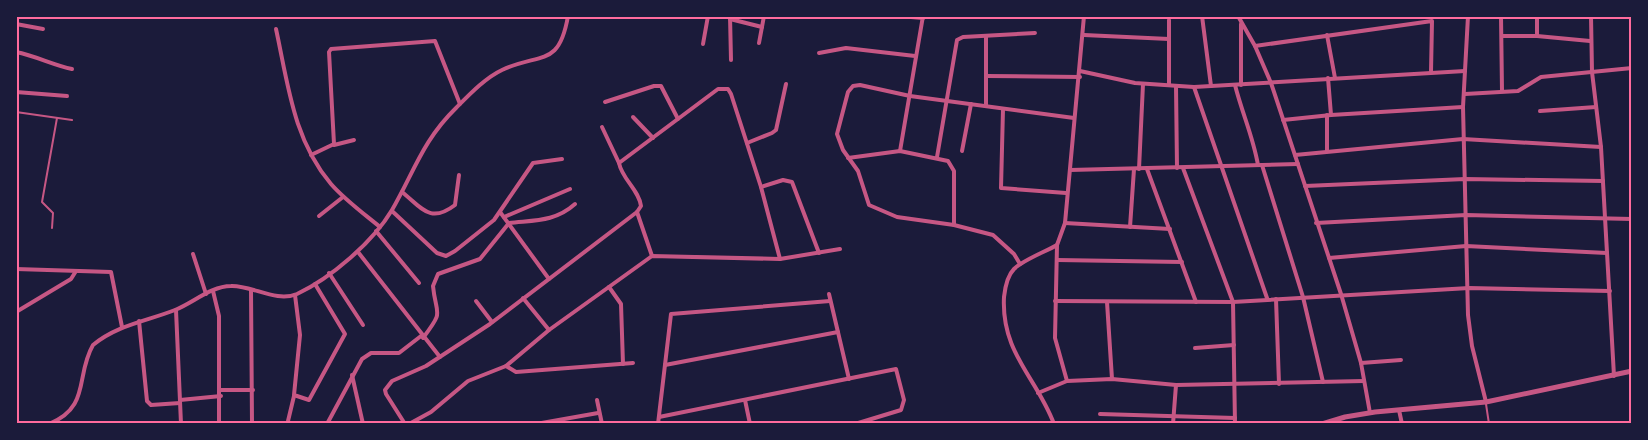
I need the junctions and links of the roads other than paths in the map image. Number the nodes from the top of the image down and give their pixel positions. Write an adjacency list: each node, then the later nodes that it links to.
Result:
1 (568, 16): 62 (street)
2 (708, 16): 30 (street)
3 (764, 16): 18 (street)
4 (899, 16): 12 (street)
5 (1084, 16): 22 (street)
6 (1202, 16): 53 (street)
7 (1238, 16): 16 (street)
8 (1468, 16): 40 (street)
9 (1501, 16): 24 (street)
10 (1537, 16): 25 (street)
11 (1590, 16): 28 (street)
12 (923, 17): 34 (street)
13 (730, 18): 18 (street); 35 (street)
14 (1432, 19): 23 (street); 39 (street)
15 (1169, 20): 27 (street)
16 (1241, 23): 31 (street); 51 (street)
17 (16, 24): 19 (street)
18 (762, 26): 29 (street)
19 (43, 29)
20 (276, 29): 87 (street)
21 (1035, 33): 26 (street)
22 (1084, 35): 27 (street); 38 (street)
23 (1327, 35): 31 (street); 45 (street)
24 (1502, 36): 25 (street); 55 (street)
25 (1537, 36): 28 (street)
26 (986, 37): 42 (street); 60 (street)
27 (1169, 39): 49 (street)
28 (1590, 41): 41 (street)
29 (759, 43)
30 (703, 44)
31 (1255, 46): 46 (street)
32 (16, 52): 37 (street)
33 (819, 53): 34 (street)
34 (915, 56): 59 (street)
35 (731, 60)
36 (1632, 68): 41 (street)
37 (72, 69)
38 (1080, 70): 43 (street); 48 (street)
39 (1431, 72): 40 (street); 45 (street)
40 (1465, 72): 57 (street)
41 (1592, 72): 55 (street); 66 (street)
42 (986, 76): 43 (street); 64 (street)
43 (1080, 77): 73 (street)
44 (1328, 78): 45 (street); 46 (street); 70 (street)
45 (1336, 78)
46 (1270, 83): 51 (street); 76 (street)
47 (786, 84): 81 (street)
48 (1144, 84): 49 (street); 98 (street)
49 (1169, 85): 52 (street)
50 (1235, 85): 51 (street); 53 (street); 94 (street)
51 (1241, 85)
52 (1176, 86): 54 (street); 96 (street)
53 (1211, 86): 54 (street)
54 (1194, 87): 95 (street)
55 (1502, 91): 57 (street)
56 (16, 92): 58 (street)
57 (1465, 94): 65 (street)
58 (67, 96)
59 (910, 96): 60 (street); 84 (street); 90 (street)
60 (947, 100): 63 (street); 89 (street)
61 (605, 102): 74 (street)
62 (460, 104): 82 (street); 107 (street)
63 (971, 104): 64 (street); 86 (street)
64 (986, 106): 67 (street)
65 (1463, 107): 70 (street); 79 (street)
66 (1596, 108): 68 (street); 83 (street)
67 (1003, 109): 73 (street); 108 (street)
68 (1540, 111)
69 (16, 112): 72 (lane)
70 (1329, 115): 76 (street); 85 (street)
71 (633, 116): 78 (street)
72 (57, 118): 75 (lane); 125 (lane)
73 (1074, 118): 100 (street)
74 (678, 119): 78 (street); 81 (street)
75 (72, 120)
76 (1283, 120): 88 (street)
77 (602, 127): 92 (street)
78 (653, 138): 92 (street)
79 (1463, 139): 83 (street); 85 (street); 102 (street)
80 (354, 140): 82 (street)
81 (747, 143): 104 (street)
82 (334, 145): 87 (street)
83 (1601, 147): 103 (street)
84 (900, 151): 89 (street); 90 (street)
85 (1327, 151): 88 (street)
86 (962, 152)
87 (311, 155): 109 (street)
88 (1295, 155): 93 (street)
89 (937, 157): 122 (street)
90 (848, 158): 122 (street)
91 (562, 159): 112 (street)
92 (619, 163): 113 (street)
93 (1298, 164): 94 (street); 105 (street)
94 (1260, 165): 95 (street); 156 (street)
95 (1223, 167): 97 (street); 158 (street)
96 (1177, 168): 97 (street); 99 (street)
97 (1184, 168): 165 (street)
98 (1137, 169): 99 (street); 100 (street); 124 (street)
99 (1148, 169): 126 (street)
100 (1070, 170): 108 (street)
101 (459, 175): 107 (street)
102 (1465, 179): 103 (street); 105 (street); 114 (street)
103 (1603, 181): 118 (street)
104 (761, 186): 132 (street); 137 (street)
105 (1305, 186): 121 (street)
106 (570, 189): 116 (street)
107 (402, 192): 111 (street)
108 (1066, 194): 120 (street)
109 (343, 197): 115 (street); 123 (street)
110 (575, 204): 119 (street)
111 (392, 211): 112 (street); 123 (street)
112 (500, 212): 116 (street)
113 (637, 212): 135 (street); 144 (street)
114 (1466, 215): 118 (street); 121 (street); 129 (street)
115 (319, 216)
116 (504, 217): 119 (street)
117 (1632, 218): 118 (street)
118 (1605, 219): 133 (street)
119 (509, 223): 144 (street); 174 (street)
120 (1064, 223): 124 (street); 128 (street)
121 (1316, 223): 136 (street)
122 (954, 225): 140 (street)
123 (380, 227): 127 (street)
124 (1130, 227): 126 (street)
125 (52, 228)
126 (1170, 229): 139 (street)
127 (376, 232): 131 (street); 145 (street)
128 (1057, 245): 138 (street); 140 (street)
129 (1466, 246): 133 (street); 136 (street); 148 (street)
130 (840, 249): 132 (street)
131 (358, 252): 143 (street); 174 (street)
132 (819, 253): 137 (street)
133 (1607, 253): 151 (street)
134 (193, 254): 152 (street)
135 (652, 256): 137 (street); 147 (street)
136 (1329, 258): 154 (street)
137 (780, 259)
138 (1057, 260): 139 (street); 162 (street)
139 (1182, 262): 164 (street)
140 (1020, 264): 197 (street)
141 (16, 269): 142 (street)
142 (76, 272): 167 (street); 171 (street)
143 (329, 273): 146 (street); 170 (street)
144 (549, 279): 157 (street)
145 (419, 283)
146 (315, 284): 155 (street); 199 (street)
147 (608, 287): 172 (street); 180 (street)
148 (1469, 288): 151 (street); 154 (street); 203 (street)
149 (251, 290): 150 (street); 155 (street); 196 (street)
150 (213, 291): 152 (street); 195 (street)
151 (1610, 291): 186 (street)
152 (206, 294): 166 (street)
153 (829, 294): 160 (street)
154 (1341, 294): 156 (street); 182 (street)
155 (295, 295): 199 (street)
156 (1303, 297): 159 (street); 191 (street)
157 (523, 298): 169 (street); 172 (street)
158 (1267, 298): 159 (street); 165 (street)
159 (1276, 299): 193 (street)
160 (830, 300): 173 (street); 181 (street)
161 (476, 301): 169 (street)
162 (1055, 301): 163 (street); 189 (street)
163 (1108, 302): 164 (street); 188 (street)
164 (1196, 302): 165 (street)
165 (1233, 302): 175 (street)
166 (176, 310): 168 (street); 202 (street)
167 (16, 312)
168 (139, 321): 171 (street); 202 (street)
169 (492, 322): 177 (street)
170 (363, 325)
171 (122, 327): 211 (street)
172 (549, 330): 183 (street)
173 (838, 332): 181 (street); 187 (street)
174 (422, 337): 177 (street); 185 (street)
175 (1234, 346): 176 (street); 192 (street)
176 (1194, 348)
177 (440, 357): 219 (street)
178 (1401, 360): 182 (street)
179 (633, 363): 180 (street)
180 (623, 364): 183 (street)
181 (665, 364): 209 (street)
182 (1360, 364): 190 (street)
183 (506, 366): 220 (street)
184 (1632, 371): 186 (street)
185 (352, 375): 217 (street); 218 (street)
186 (1614, 376): 203 (street)
187 (849, 379): 201 (street); 225 (street)
188 (1112, 379): 189 (street); 194 (street)
189 (1067, 381): 197 (street)
190 (1364, 381): 191 (street); 205 (street)
191 (1323, 382): 193 (street)
192 (1234, 384): 193 (street); 194 (street); 210 (street)
193 (1279, 384)
194 (1176, 385): 208 (street)
195 (221, 390): 196 (street); 198 (street)
196 (253, 390): 216 (street)
197 (1038, 393): 226 (street)
198 (221, 396): 202 (street); 215 (street)
199 (294, 396): 212 (street)
200 (597, 400): 206 (street)
201 (745, 400): 209 (street); 224 (street)
202 (180, 402): 214 (street)
203 (1486, 402): 204 (street); 231 (lane)
204 (1400, 410): 205 (street); 230 (street)
205 (1370, 413): 229 (street)
206 (598, 414): 221 (street); 222 (street)
207 (1100, 414): 208 (street)
208 (1174, 414): 210 (street); 227 (street)
209 (658, 417): 223 (street)
210 (1235, 418): 228 (street)
211 (63, 421): 213 (street)
212 (288, 421)
213 (49, 424)
214 (181, 424)
215 (219, 424)
216 (252, 424)
217 (327, 424)
218 (364, 424)
219 (405, 424)
220 (409, 424)
221 (536, 424)
222 (602, 424)
223 (658, 424)
224 (750, 424)
225 (855, 424)
226 (1054, 424)
227 (1173, 424)
228 (1235, 424)
229 (1322, 424)
230 (1402, 424)
231 (1489, 424)

